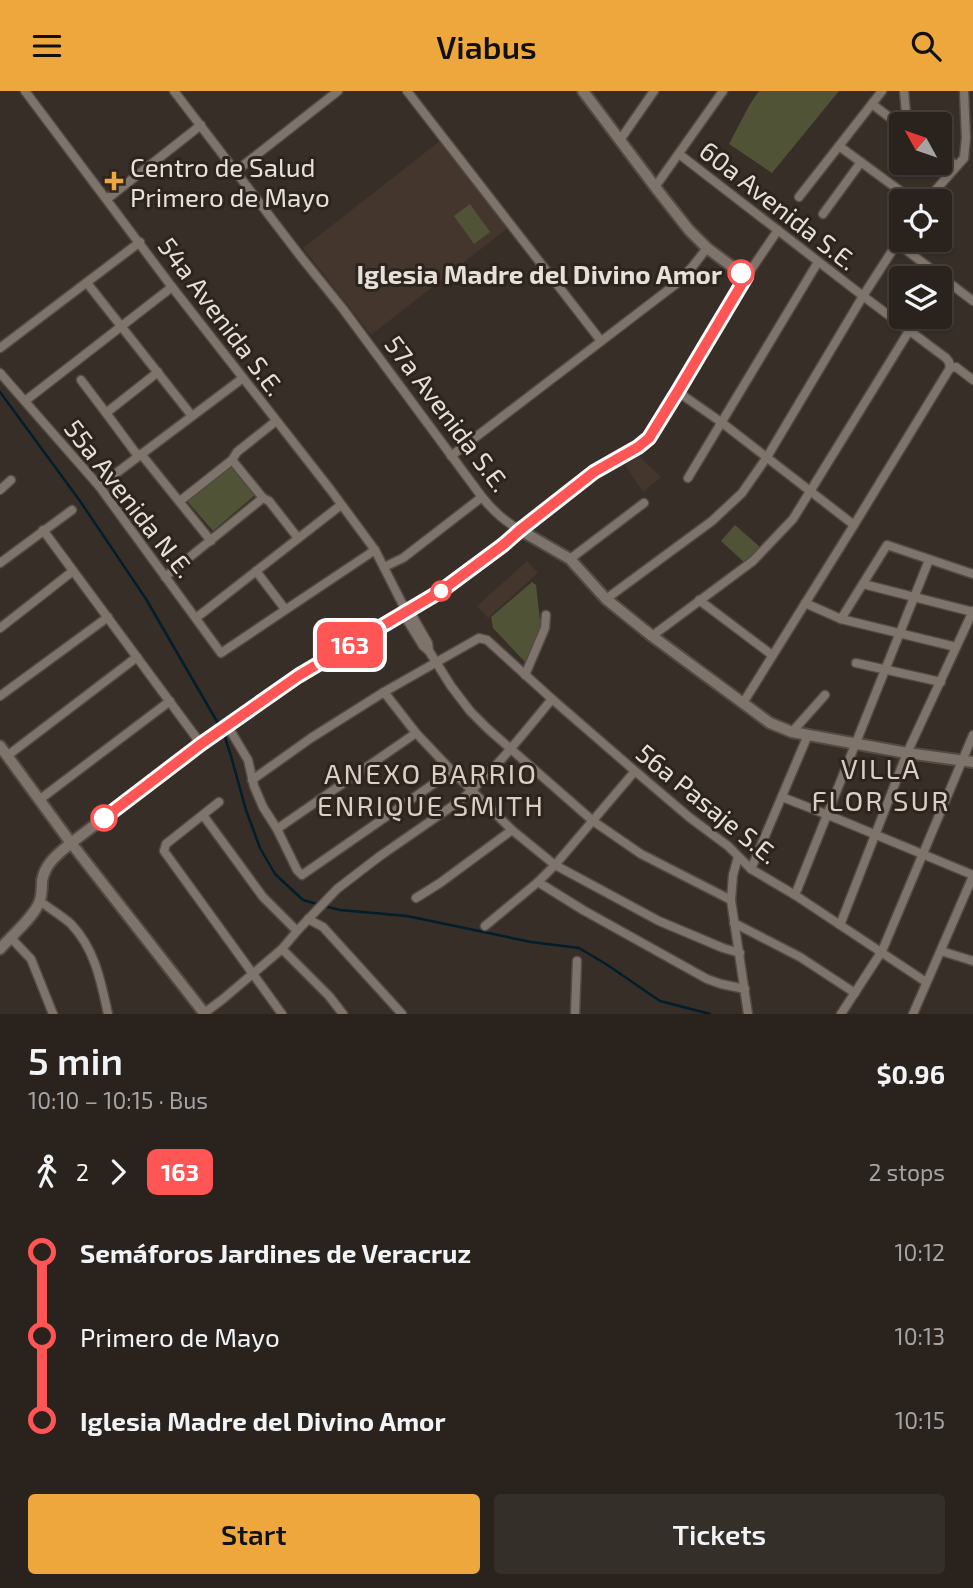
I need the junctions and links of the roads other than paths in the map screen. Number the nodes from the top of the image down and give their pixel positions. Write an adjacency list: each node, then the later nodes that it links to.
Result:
1 (25, 91): 27 (street, 54a Avenida S.E.)
2 (174, 91): 14 (street, 57a Avenida S.E.)
3 (338, 91): 22 (street)
4 (407, 91): 42 (street)
5 (654, 91): 15 (street)
6 (723, 91): 17 (street)
7 (882, 91): 11 (street)
8 (904, 91): 12 (street)
9 (586, 93): 15 (street)
10 (967, 95): 18 (street)
11 (872, 104): 13 (street); 16 (street)
12 (906, 112)
13 (889, 117)
14 (201, 125): 22 (street, 57a Avenida S.E.); 27 (street)
15 (620, 140): 23 (street)
16 (839, 146): 19 (street); 26 (street)
17 (679, 154): 23 (street); 29 (street, 60a Avenida S.E.)
18 (968, 157): 21 (street)
19 (861, 162): 24 (street); 28 (street)
20 (952, 162): 21 (street)
21 (957, 166): 25 (street)
22 (236, 171): 57 (street, 57a Avenida S.E.)
23 (655, 187): 31 (street)
24 (898, 189)
25 (937, 189)
26 (799, 197)
27 (107, 199): 30 (street, 54a Avenida S.E.)
28 (823, 214)
29 (778, 230): 34 (street, 60a Avenida S.E.); 35 (street)
30 (140, 242): 36 (street); 37 (street, 54a Avenida S.E.)
31 (707, 248): 35 (street); 42 (street)
32 (891, 252): 38 (street)
33 (913, 252): 39 (street)
34 (818, 262): 38 (street, 60a Avenida S.E.); 55 (street)
35 (746, 277): 50 (street)
36 (87, 283): 40 (street); 43 (street)
37 (172, 287): 40 (street); 47 (street, 54a Avenida S.E.)
38 (863, 296): 41 (street, 60a Avenida S.E.); 58 (street)
39 (973, 302)
40 (121, 325): 45 (street); 51 (street)
41 (909, 331): 44 (street, 60a Avenida S.E.); 64 (street)
42 (601, 341): 57 (street)
43 (0, 348)
44 (950, 368): 49 (street, 60a Avenida S.E.); 71 (street)
45 (158, 372): 52 (street); 53 (street)
46 (0, 373): 51 (street, 55a Avenida N.E.)
47 (243, 378): 53 (street); 54 (street, 54a Avenida S.E.)
48 (81, 380): 52 (street)
49 (973, 380)
50 (678, 391): 55 (street); 73 (street)
51 (26, 401): 62 (street, 55a Avenida N.E.)
52 (106, 413): 56 (street)
53 (192, 416): 56 (street)
54 (276, 421): 59 (street); 69 (street, 54a Avenida S.E.)
55 (721, 422): 58 (street); 60 (street)
56 (140, 455): 62 (street); 67 (street)
57 (451, 456): 65 (street, 57a Avenida S.E.)
58 (767, 457): 64 (street); 87 (street)
59 (232, 460): 66 (street); 67 (street)
60 (688, 478)
61 (12, 480): 63 (street)
62 (99, 486): 84 (street, 55a Avenida N.E.)
63 (0, 490)
64 (811, 492): 71 (street); 88 (street)
65 (482, 497): 73 (street, 57a Avenida S.E.); 80 (street)
66 (263, 498): 74 (street); 75 (street)
67 (180, 501): 75 (street)
68 (643, 503): 77 (street)
69 (341, 505): 74 (street); 76 (street, 54a Avenida S.E.)
70 (72, 510): 72 (street)
71 (854, 525): 89 (street)
72 (43, 530): 79 (street); 81 (street)
73 (520, 530): 77 (street, 57a Avenida S.E.); 91 (street)
74 (298, 538): 82 (street)
75 (211, 541): 84 (street)
76 (375, 550): 80 (street, 54a Avenida S.E.); 90 (street)
77 (570, 559): 87 (street, 57a Avenida S.E.)
78 (929, 560): 83 (street); 85 (street); 86 (street)
79 (0, 563)
80 (384, 567): 91 (street, 54a Avenida S.E.)
81 (73, 571): 94 (street); 97 (street)
82 (256, 571): 90 (street); 95 (street)
83 (973, 574)
84 (165, 577): 95 (street, 55a Avenida N.E.)
85 (863, 584): 86 (street); 96 (street)
86 (915, 598): 92 (street); 98 (street)
87 (606, 599): 99 (street, 57a Avenida S.E.)
88 (699, 600): 99 (street); 101 (street)
89 (805, 603): 96 (street); 101 (street)
90 (285, 609): 95 (street, 55a Avenida N.E.)
91 (406, 610): 103 (street, 54a Avenida S.E.); 114 (street)
92 (973, 611): 100 (street)
93 (546, 615): 106 (street)
94 (108, 617): 102 (street); 110 (street)
95 (196, 618)
96 (841, 619): 98 (street)
97 (0, 628)
98 (900, 634): 100 (street); 105 (street)
99 (652, 636): 113 (street, 57a Avenida S.E.)
100 (956, 647): 107 (street)
101 (772, 655): 113 (street)
102 (137, 657): 112 (street); 122 (street)
103 (436, 662): 106 (street, 56a Pasaje S.E.); 108 (street); 121 (street, 54a Avenida S.E.)
104 (856, 663): 105 (street)
105 (886, 670): 107 (street); 120 (street)
106 (525, 675): 111 (street, 56a Pasaje S.E.)
107 (941, 683): 123 (street)
108 (384, 692): 116 (street); 127 (street)
109 (825, 695): 115 (street)
110 (0, 696)
111 (552, 699): 121 (street); 126 (street, 56a Pasaje S.E.)
112 (170, 701): 119 (street); 130 (street)
113 (743, 703): 115 (street, 57a Avenida S.E.)
114 (223, 728): 119 (street); 127 (street)
115 (792, 732): 117 (street, 57a Avenida S.E.)
116 (416, 733): 125 (street); 135 (street)
117 (808, 735): 120 (street, 57a Avenida S.E.); 129 (street)
118 (973, 735): 124 (street)
119 (201, 744): 138 (street)
120 (856, 744): 123 (street, 57a Avenida S.E.); 133 (street)
121 (511, 748): 128 (street); 134 (street, 54a Avenida S.E.)
122 (4, 751): 130 (street)
123 (907, 753): 124 (street, 57a Avenida S.E.); 137 (street)
124 (967, 761): 139 (street)
125 (452, 771): 128 (street); 135 (street)
126 (635, 771): 134 (street); 140 (street, 56a Pasaje S.E.)
127 (252, 780): 135 (street)
128 (473, 790): 136 (street); 150 (street)
129 (782, 797): 133 (street); 142 (street)
130 (39, 800): 138 (street)
131 (219, 802): 132 (street)
132 (203, 815): 154 (street); 163 (street)
133 (828, 815): 137 (street); 146 (street)
134 (593, 821): 141 (street); 148 (street, 54a Avenida S.E.)
135 (277, 829)
136 (512, 830): 141 (street); 147 (street)
137 (875, 834): 139 (street); 152 (street)
138 (71, 843): 149 (street); 170 (street)
139 (922, 854): 143 (street); 158 (street)
140 (738, 857): 142 (street, 56a Pasaje S.E.); 148 (street)
141 (555, 865): 144 (street); 160 (street)
142 (751, 869): 146 (street, 56a Pasaje S.E.)
143 (973, 875): 145 (street)
144 (538, 882): 153 (street); 165 (street)
145 (971, 888): 159 (street)
146 (795, 895): 152 (street, 56a Pasaje S.E.)
147 (416, 898)
148 (732, 900): 151 (street)
149 (40, 901): 155 (street); 169 (street)
150 (310, 918): 154 (street); 173 (street)
151 (734, 923): 160 (street); 166 (street)
152 (840, 925): 158 (street, 56a Pasaje S.E.)
153 (485, 926)
154 (297, 931): 157 (street)
155 (10, 937): 156 (street); 168 (street)
156 (0, 949)
157 (282, 949): 163 (street); 172 (street)
158 (882, 951): 164 (street, 56a Pasaje S.E.); 166 (street)
159 (941, 951): 162 (street); 164 (street)
160 (740, 953): 165 (street)
161 (577, 961): 174 (street)
162 (973, 961)
163 (252, 974): 170 (street); 171 (street)
164 (926, 982): 176 (street)
165 (745, 989): 167 (street)
166 (855, 993): 175 (street)
167 (747, 1009)
168 (53, 1014)
169 (108, 1014)
170 (204, 1014)
171 (282, 1014)
172 (343, 1014)
173 (402, 1014)
174 (575, 1014)
175 (841, 1014)
176 (913, 1014)

